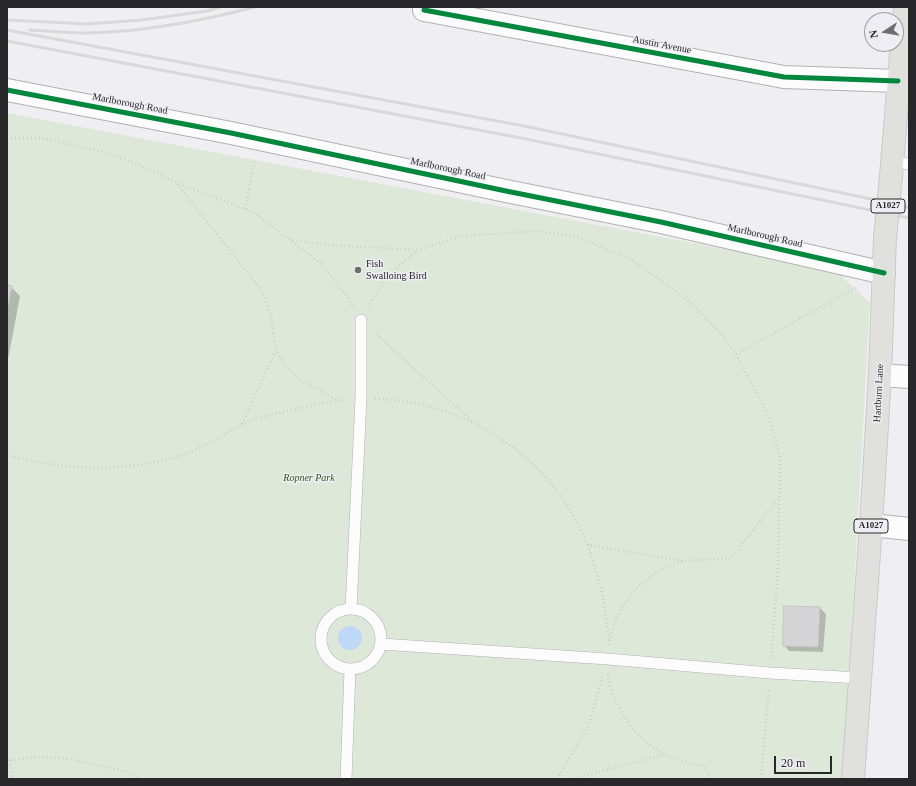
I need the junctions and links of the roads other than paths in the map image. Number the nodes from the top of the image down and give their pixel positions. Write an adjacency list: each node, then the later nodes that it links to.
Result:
1 (905, 7): 3 (main road, Hartburn Lane / A1027)
2 (424, 10): 3 (street, Austin Avenue)
3 (898, 81): 5 (main road, Hartburn Lane / A1027)
4 (7, 90): 6 (street, Marlborough Road)
5 (901, 168): 6 (main road, Hartburn Lane / A1027, bridge)
6 (884, 274): 8 (main road, Hartburn Lane / A1027)
7 (361, 320): 12 (lane)
8 (880, 375): 9 (street); 10 (main road, Hartburn Lane / A1027)
9 (909, 376)
10 (871, 525): 11 (street); 15 (main road, Hartburn Lane / A1027)
11 (909, 529)
12 (351, 609): 13 (lane); 14 (lane)
13 (381, 644): 14 (lane); 15 (lane)
14 (350, 670): 16 (lane)
15 (860, 678): 17 (main road, Hartburn Lane / A1027)
16 (346, 779)
17 (853, 779)

